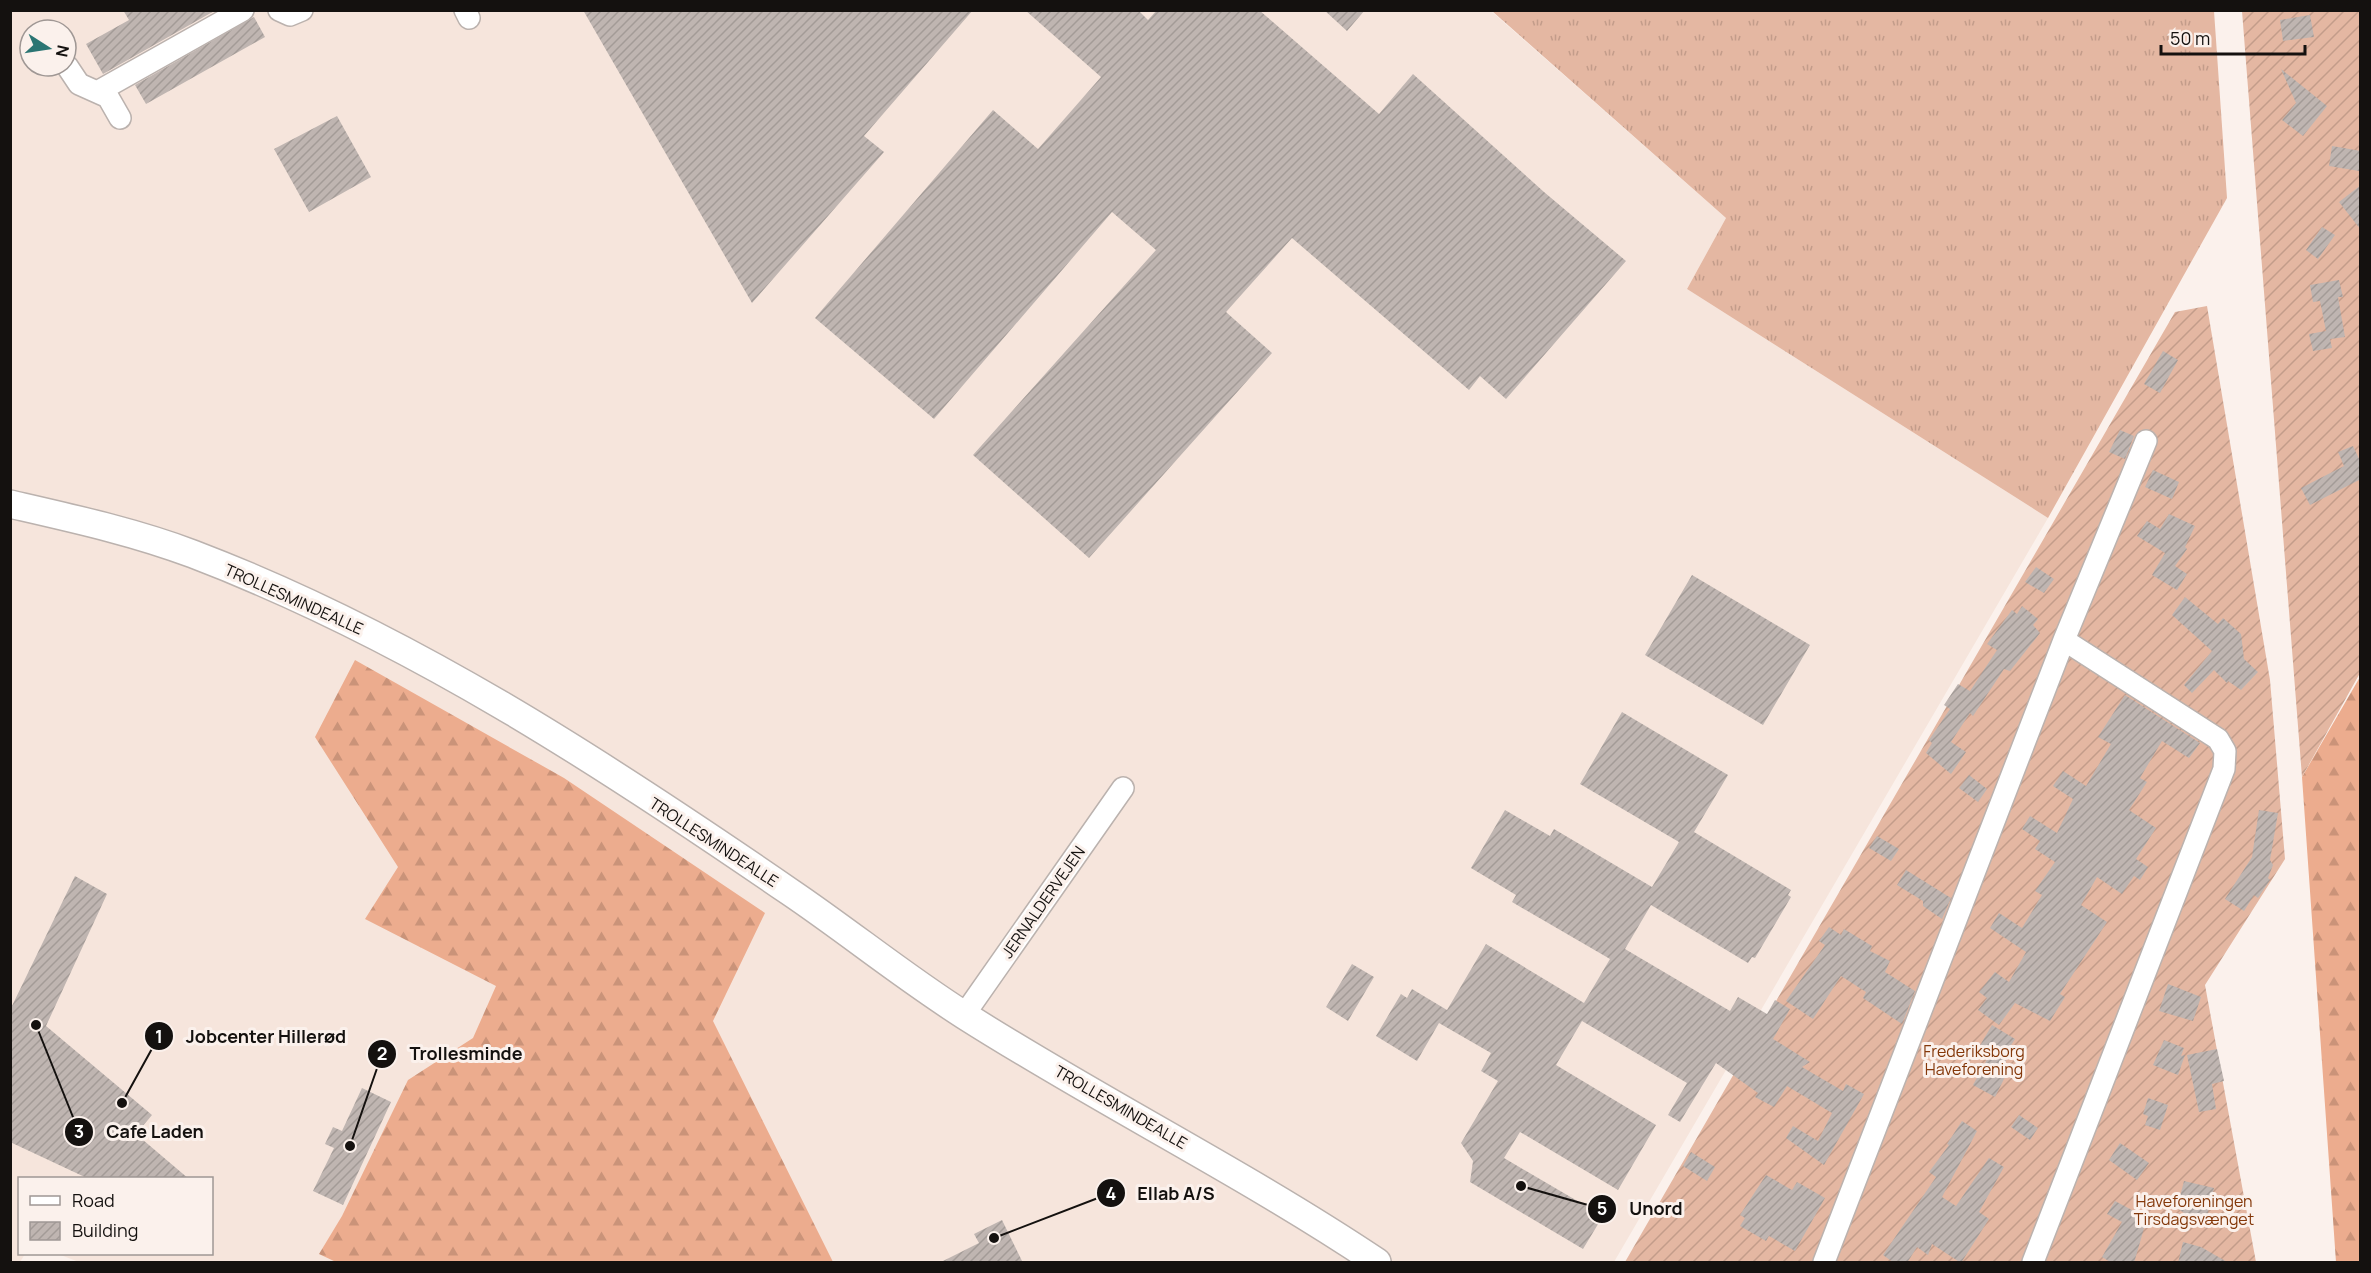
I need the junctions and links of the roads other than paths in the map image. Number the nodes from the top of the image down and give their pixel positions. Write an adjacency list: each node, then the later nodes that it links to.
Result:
1 (243, 10): 5 (street)
2 (279, 10): 3 (street)
3 (302, 10)
4 (74, 78): 5 (street)
5 (99, 91): 6 (street)
6 (120, 118)
7 (2146, 441): 9 (street)
8 (10, 504): 11 (street, TROLLESMINDEALLE)
9 (2064, 640): 13 (street); 14 (street)
10 (1123, 788): 11 (street, JERNALDERVEJEN)
11 (964, 1015): 12 (street, TROLLESMINDEALLE)
12 (1377, 1263)
13 (1824, 1263)
14 (2033, 1263)

